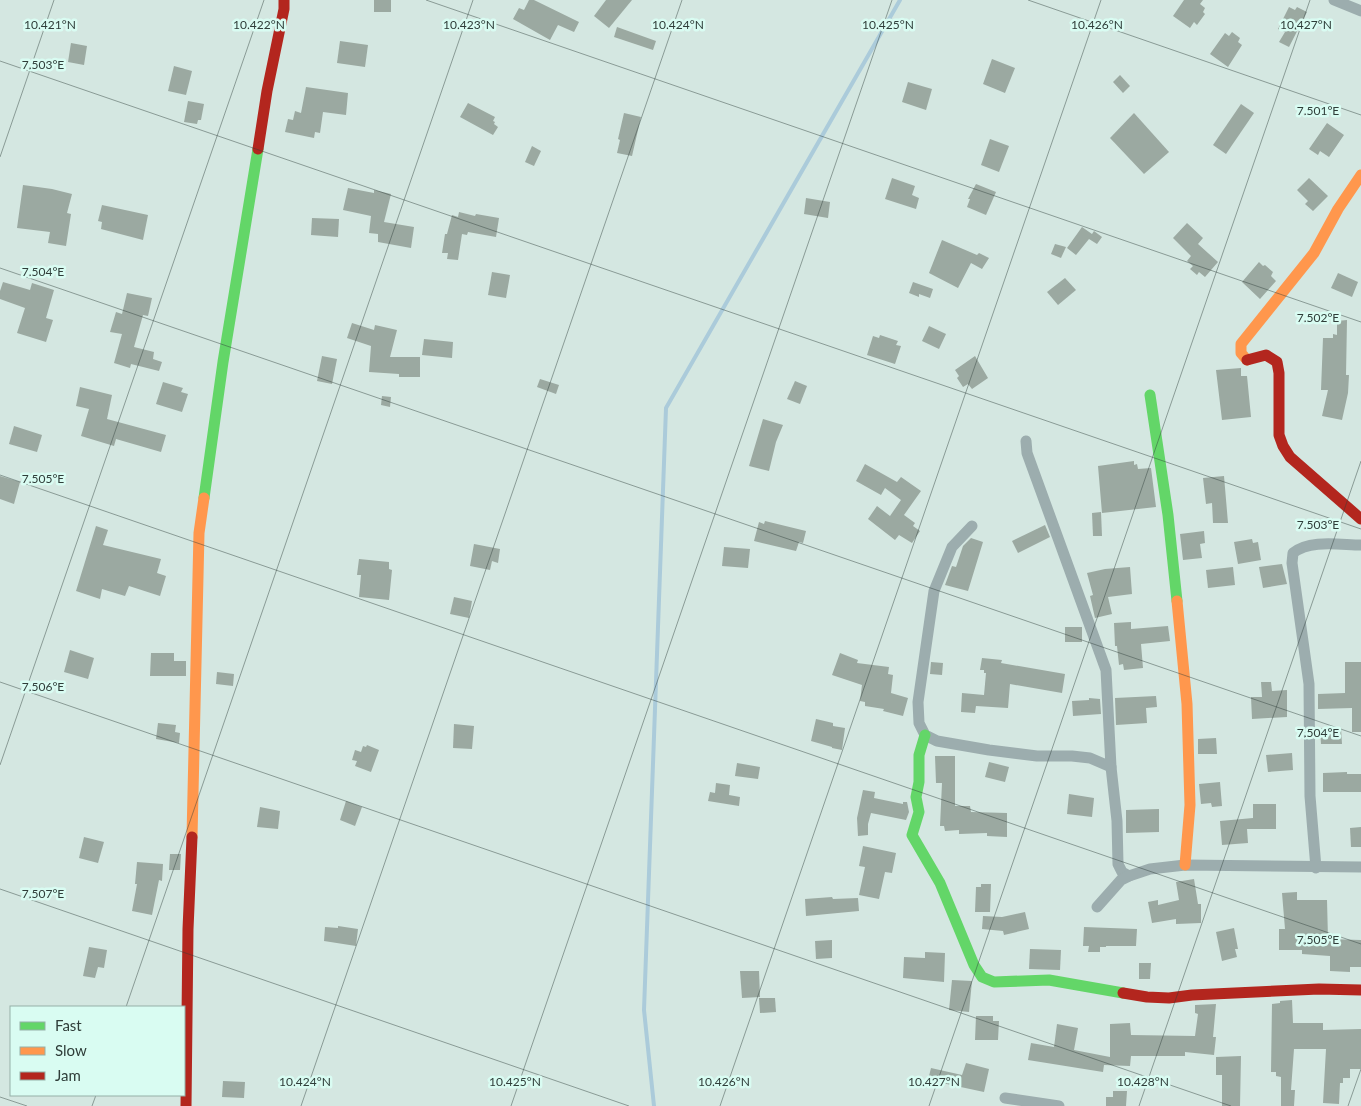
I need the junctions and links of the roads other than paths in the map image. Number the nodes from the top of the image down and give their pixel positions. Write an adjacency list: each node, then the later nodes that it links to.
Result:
1 (284, 0): 19 (street)
2 (1334, 0): 3 (street)
3 (1361, 11)
4 (1361, 175): 7 (street)
5 (1150, 395): 12 (street)
6 (1026, 441): 11 (street)
7 (1361, 519)
8 (972, 526): 10 (street)
9 (1361, 545): 13 (street)
10 (925, 735): 11 (street); 17 (street)
11 (1111, 767): 15 (street)
12 (1185, 865): 13 (street); 15 (street)
13 (1316, 868): 14 (street)
14 (1361, 868)
15 (1129, 876): 16 (street)
16 (1097, 907)
17 (1361, 990)
18 (1005, 1098): 20 (street)
19 (186, 1106)
20 (1059, 1106)

